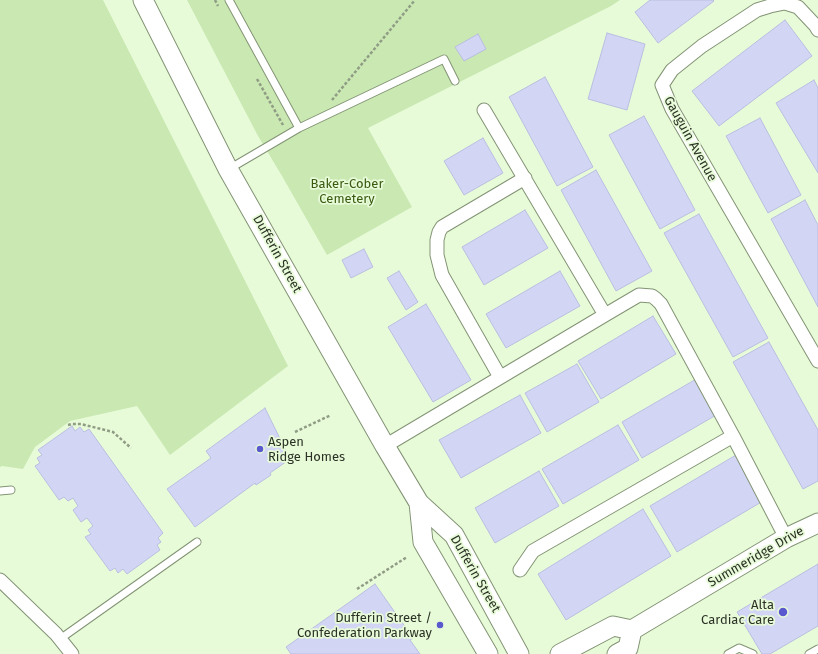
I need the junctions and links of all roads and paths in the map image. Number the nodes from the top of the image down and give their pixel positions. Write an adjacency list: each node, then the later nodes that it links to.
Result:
1 (143, 0): 10 (main road, Dufferin Street)
2 (229, 0): 9 (lane)
3 (415, 0): 8 (path)
4 (774, 3): 5 (street, Gauguin Avenue); 13 (street, Gauguin Avenue)
5 (818, 30)
6 (455, 81): 8 (lane)
7 (484, 110): 11 (street)
8 (315, 120): 9 (lane)
9 (299, 128): 10 (lane)
10 (228, 169): 20 (main road, Dufferin Street)
11 (525, 178): 12 (street); 15 (street)
12 (605, 315): 15 (street); 19 (street)
13 (814, 344): 14 (street, Gauguin Avenue)
14 (818, 361)
15 (500, 377): 20 (street)
16 (331, 415): 18 (path)
17 (68, 425): 21 (path)
18 (295, 432)
19 (733, 436): 26 (street); 29 (street)
20 (385, 446): 24 (main road, Dufferin Street)
21 (131, 448)
22 (11, 490): 23 (lane)
23 (0, 491)
24 (419, 503): 36 (main road, Dufferin Street); 37 (main road, Dufferin Street)
25 (818, 523): 26 (main road, Summeridge Drive)
26 (786, 538): 32 (main road, Summeridge Drive)
27 (197, 542): 33 (lane)
28 (407, 557): 31 (path)
29 (520, 570)
30 (0, 580): 33 (street)
31 (357, 589)
32 (632, 630): 38 (main road); 39 (main road)
33 (60, 639): 35 (street)
34 (818, 649): 42 (lane)
35 (72, 654)
36 (488, 654)
37 (519, 654)
38 (560, 654)
39 (617, 654)
40 (728, 654): 41 (lane)
41 (753, 654)
42 (809, 654)

